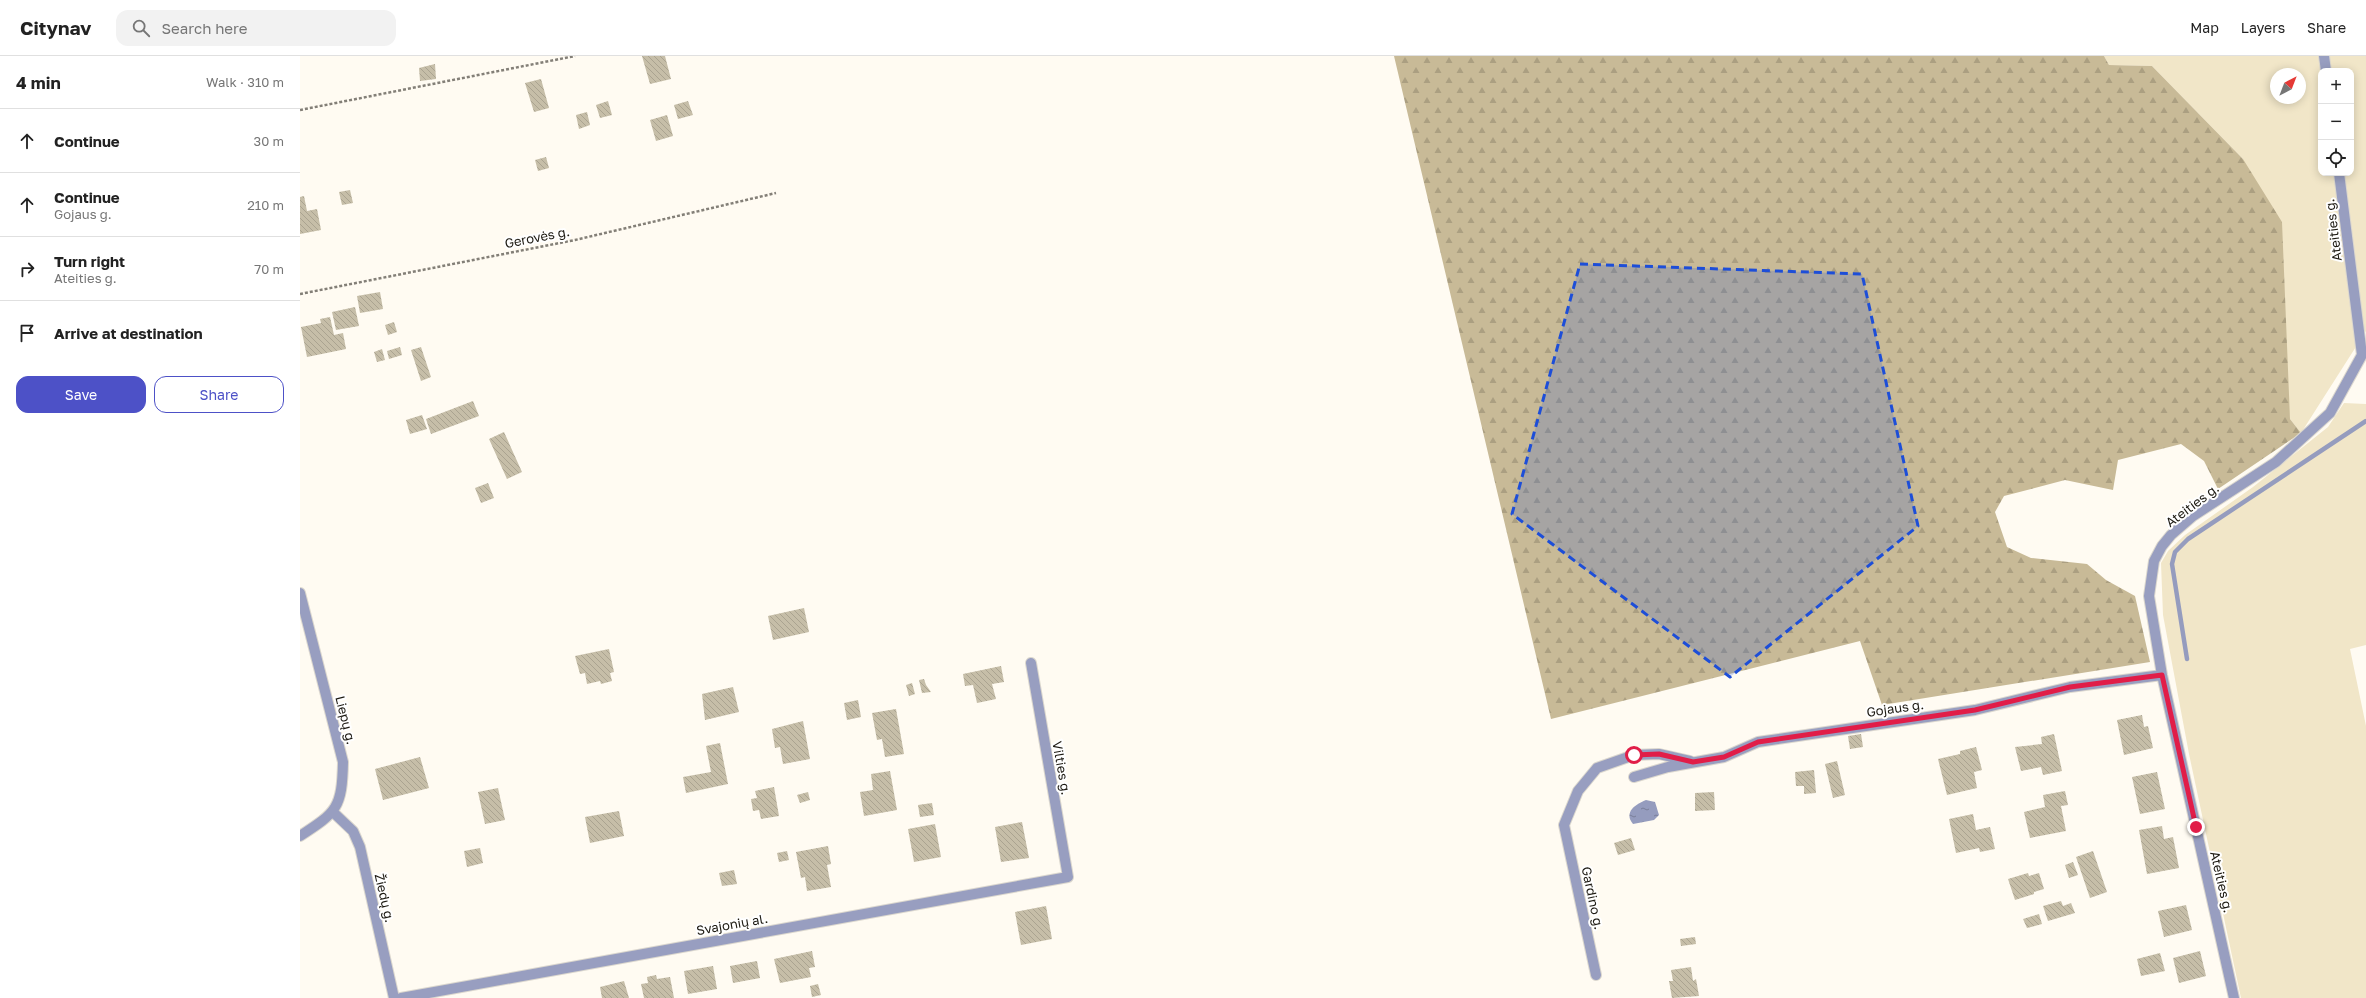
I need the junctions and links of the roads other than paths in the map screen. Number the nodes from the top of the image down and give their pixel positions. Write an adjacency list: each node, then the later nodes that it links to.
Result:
1 (2324, 56): 2 (street)
2 (2326, 68)
3 (2339, 176): 6 (street, Ateities g.)
4 (300, 593): 9 (street, Liepų g.)
5 (1031, 663): 11 (street, Vilties g.)
6 (2162, 675): 7 (street, Gojaus g.); 15 (street, Ateities g.)
7 (1693, 762): 8 (street, Gojaus g.); 12 (street, Gardino g.)
8 (1634, 777)
9 (333, 812): 10 (street, Liepų g.); 13 (street, Žiedų g.)
10 (300, 836)
11 (1068, 877): 14 (street, Svajonių al.)
12 (1596, 975)
13 (394, 998)
14 (401, 998)
15 (2234, 998)

